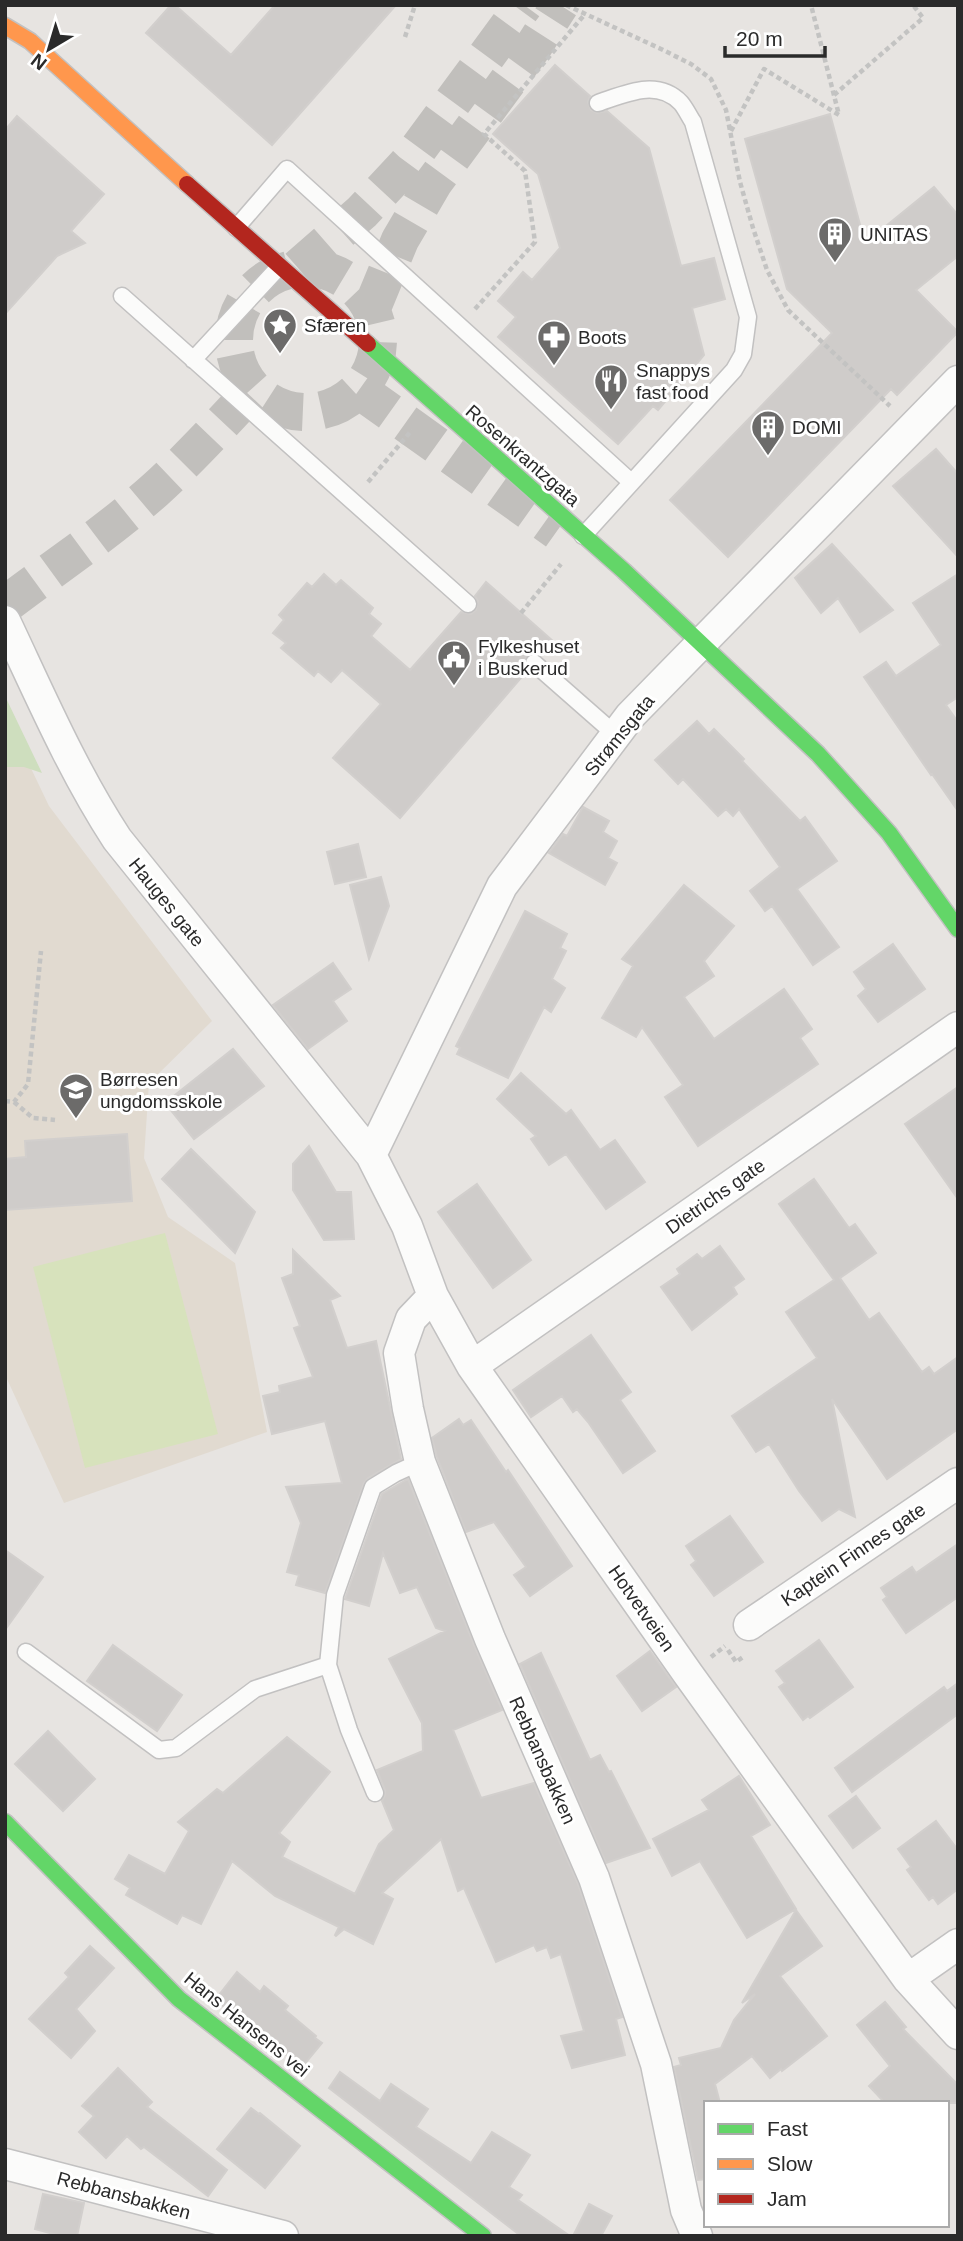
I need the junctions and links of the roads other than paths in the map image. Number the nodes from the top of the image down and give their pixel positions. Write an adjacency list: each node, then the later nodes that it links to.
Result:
1 (15, 11): 3 (street, Rosenkrantzgata)
2 (5, 26): 3 (street, Rosenkrantzgata)
3 (30, 41): 5 (street, Rosenkrantzgata)
4 (598, 103): 10 (lane)
5 (236, 228): 6 (street, Rosenkrantzgata); 10 (lane)
6 (279, 266): 8 (lane); 11 (street, Rosenkrantzgata)
7 (122, 296): 8 (lane)
8 (193, 360): 12 (lane)
9 (956, 387): 14 (street, Strømsgata)
10 (631, 482): 11 (lane)
11 (583, 536): 14 (street, Rosenkrantzgata)
12 (468, 604)
13 (5, 621): 19 (street, Hauges gate)
14 (700, 643): 16 (street, Strømsgata); 17 (street, Rosenkrantzgata)
15 (534, 663): 16 (lane)
16 (616, 735): 19 (street, Strømsgata)
17 (958, 929)
18 (958, 1027): 21 (street, Dietrichs gate)
19 (371, 1155): 20 (street, Hotvetveien)
20 (433, 1296): 21 (street, Hotvetveien); 22 (street, Rebbansbakken)
21 (472, 1366): 30 (street, Hotvetveien)
22 (420, 1462): 26 (lane); 33 (street, Rebbansbakken)
23 (958, 1483): 24 (street, Kaptein Finnes gate)
24 (749, 1625)
25 (26, 1652): 26 (lane)
26 (328, 1665): 27 (lane)
27 (376, 1793)
28 (5, 1822): 35 (street, Hans Hansens vei)
29 (958, 1944): 30 (street)
30 (908, 1979): 31 (street, Hotvetveien)
31 (958, 2035)
32 (5, 2164): 34 (street, Rebbansbakken)
33 (686, 2227)
34 (283, 2236)
35 (482, 2236)

